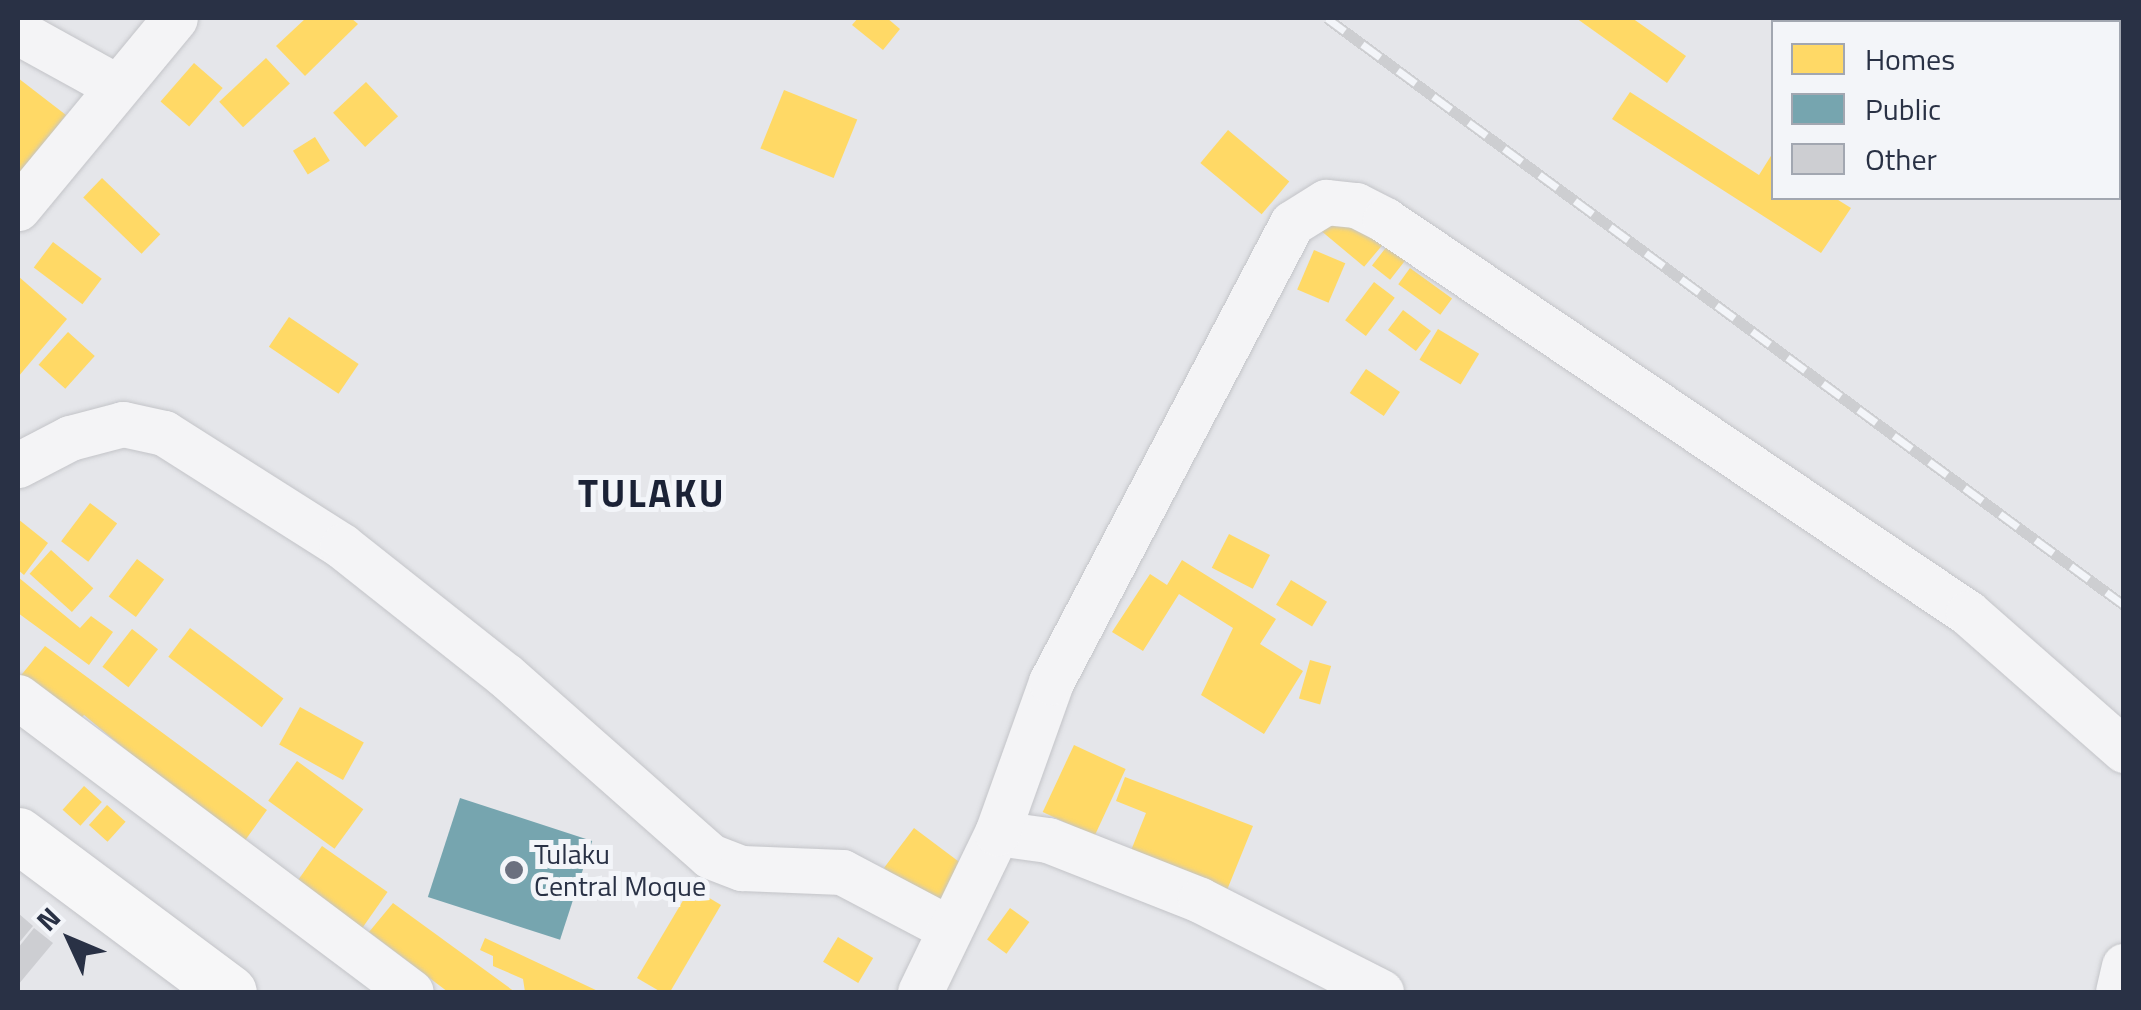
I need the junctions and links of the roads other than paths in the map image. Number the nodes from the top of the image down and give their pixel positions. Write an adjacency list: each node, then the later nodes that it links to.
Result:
1 (174, 18): 3 (street)
2 (18, 32): 3 (street)
3 (114, 85): 4 (street)
4 (18, 208)
5 (18, 465): 10 (street)
6 (18, 697): 13 (street)
7 (2124, 750): 8 (street)
8 (996, 833): 10 (street); 15 (street)
9 (18, 836): 12 (highway)
10 (950, 929): 14 (street)
11 (2124, 966): 16 (street)
12 (229, 992)
13 (411, 992)
14 (920, 992)
15 (1381, 992)
16 (2118, 992)

